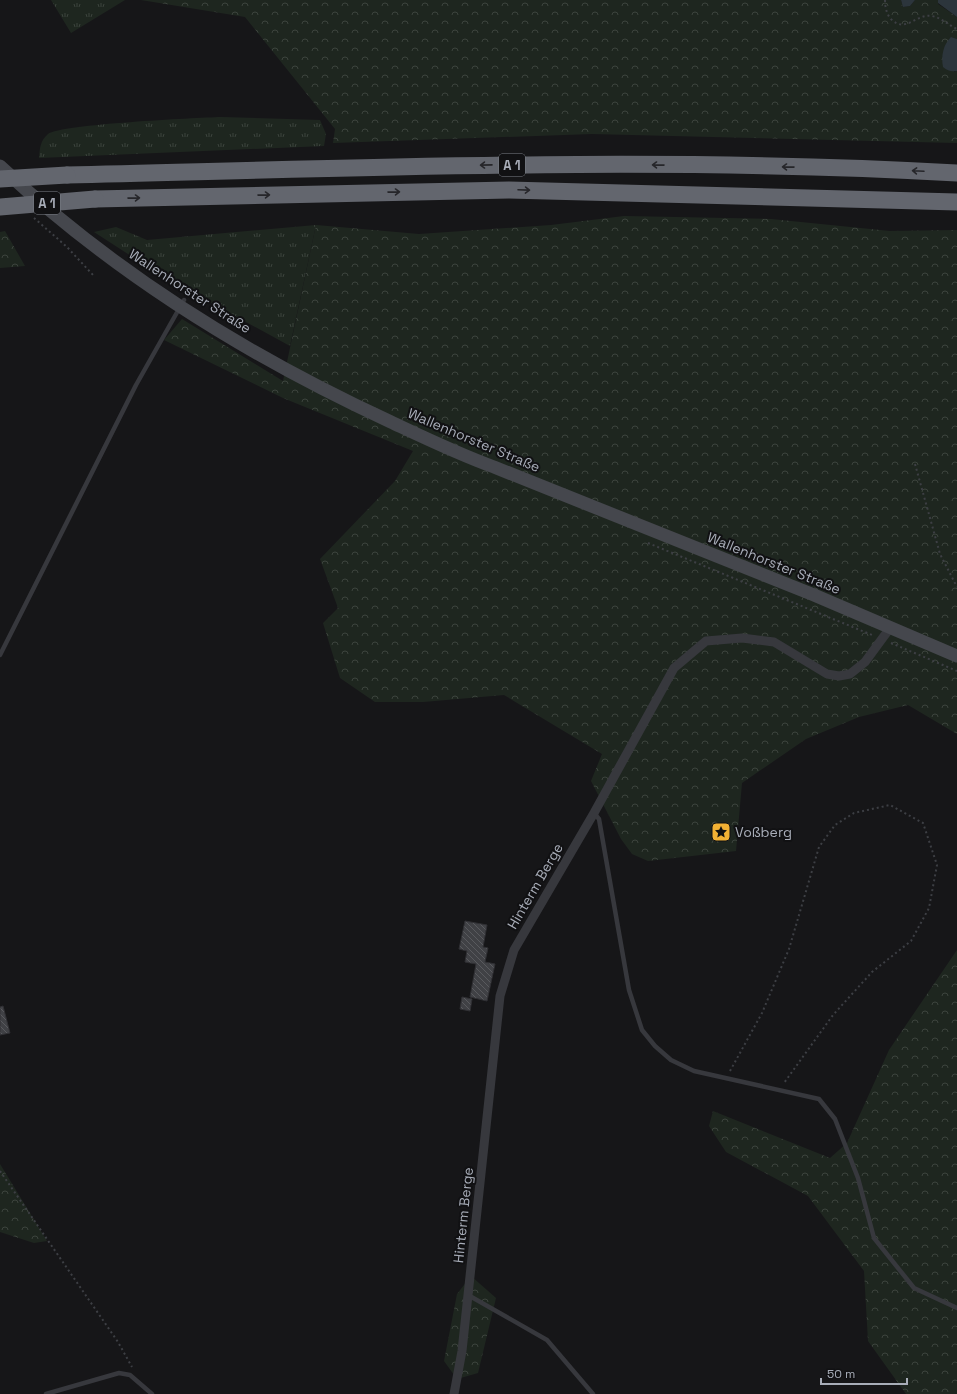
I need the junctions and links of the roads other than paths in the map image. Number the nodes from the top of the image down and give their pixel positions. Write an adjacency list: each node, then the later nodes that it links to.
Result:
1 (0, 166): 6 (main road, Wallenhorster Straße)
2 (957, 173): 3 (highway, A 1, one-way to 3, bridge)
3 (0, 179)
4 (957, 202): 5 (highway, A 1, one-way to 4, bridge)
5 (0, 207)
6 (182, 303): 7 (main road, Wallenhorster Straße); 8 (lane)
7 (890, 628): 9 (main road, Wallenhorster Straße); 10 (street, Hinterm Berge)
8 (0, 655)
9 (957, 656)
10 (594, 812): 11 (street, Hinterm Berge); 12 (lane)
11 (468, 1295): 15 (street, Hinterm Berge); 16 (lane)
12 (957, 1308)
13 (46, 1394): 14 (lane)
14 (152, 1394)
15 (454, 1394)
16 (593, 1394)

